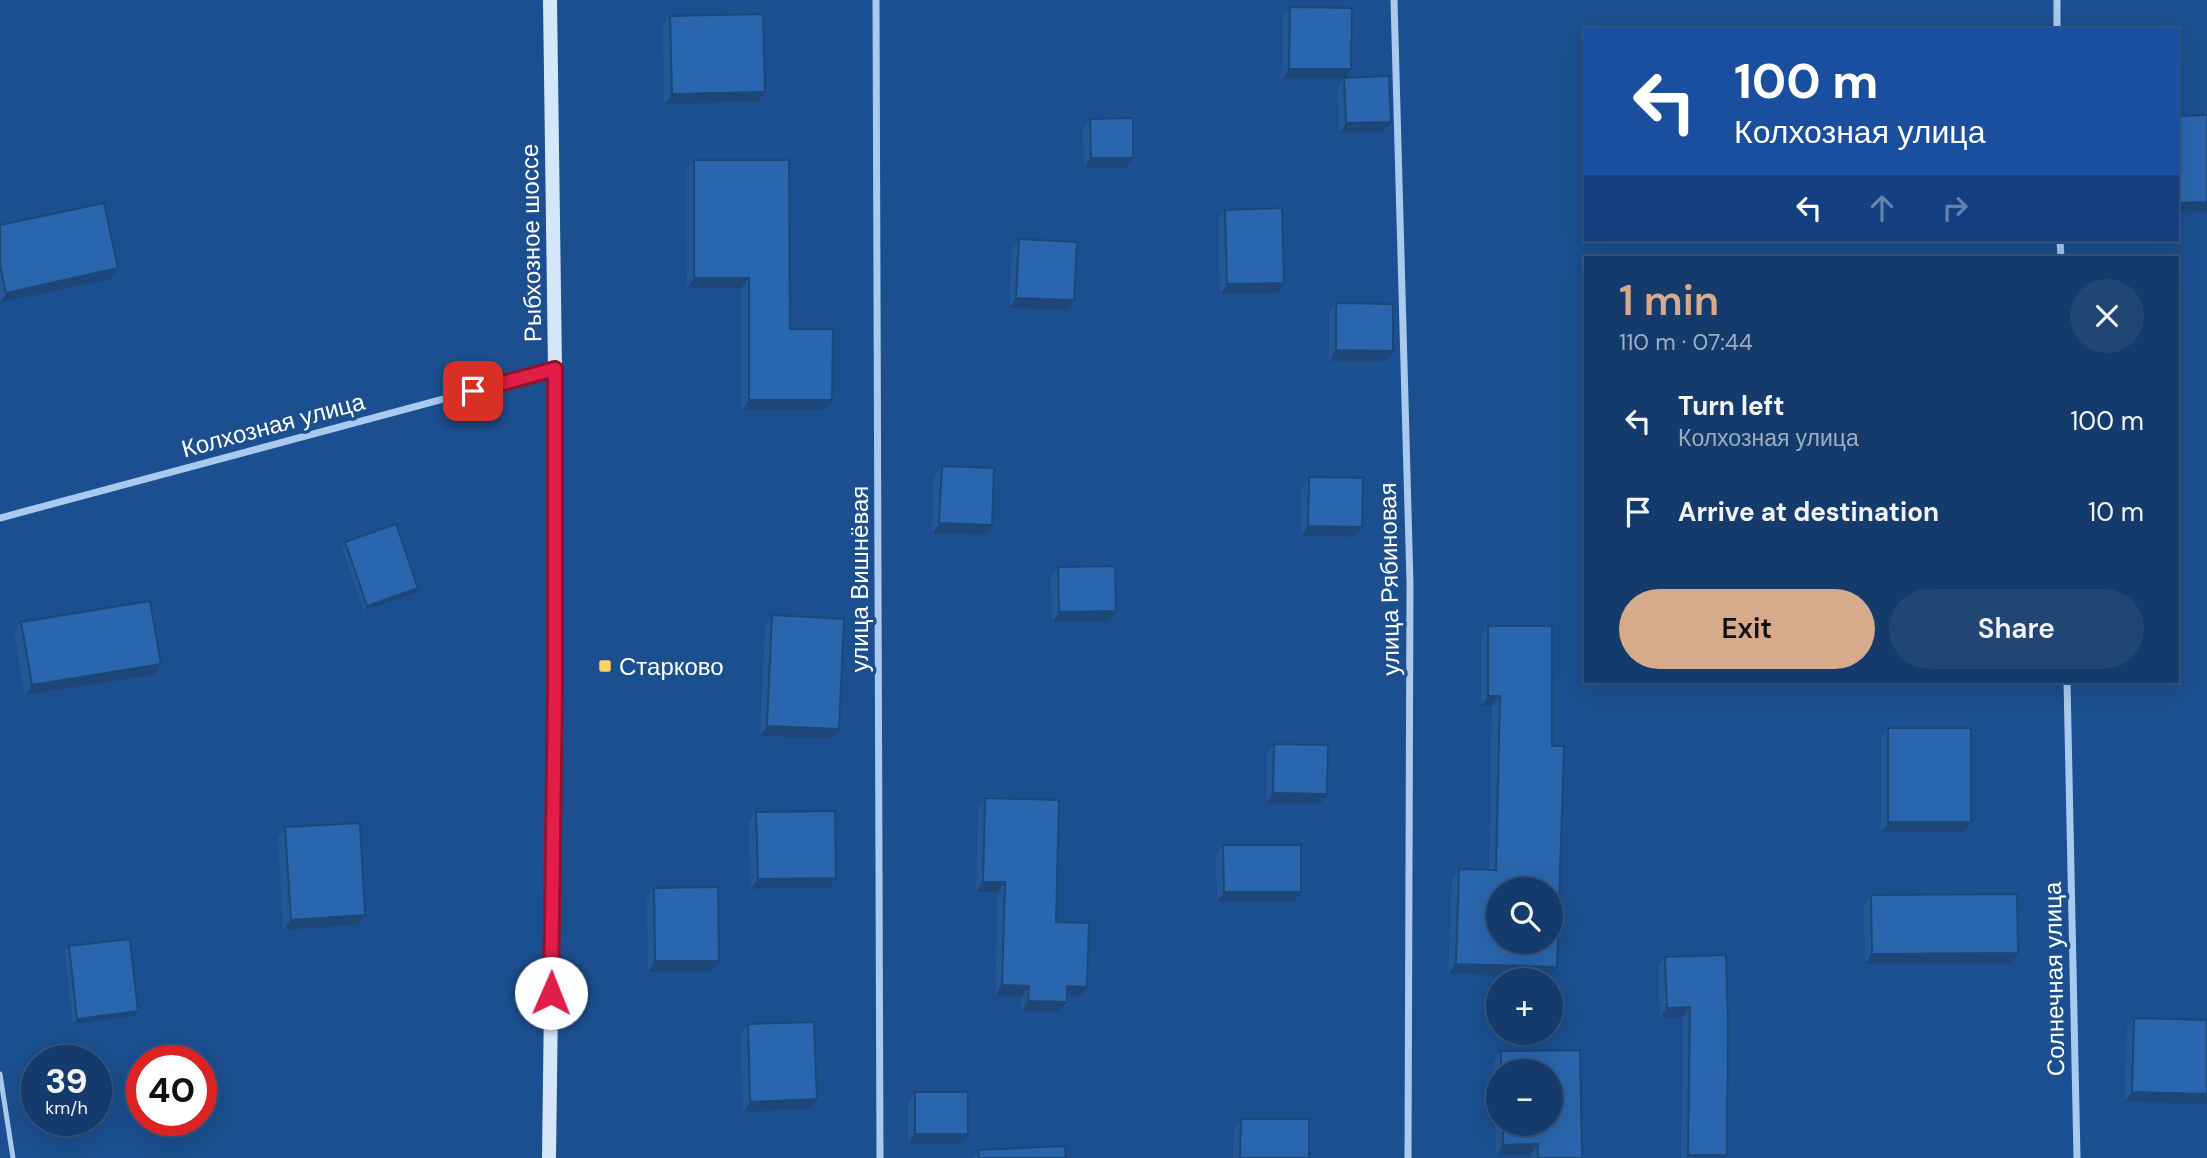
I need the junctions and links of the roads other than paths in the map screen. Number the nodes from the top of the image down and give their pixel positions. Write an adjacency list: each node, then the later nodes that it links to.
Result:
1 (550, 0): 6 (street, Рыбхозное шоссе)
2 (876, 0): 12 (street, улица Вишнёвая)
3 (1394, 0): 13 (street, улица Рябиновая)
4 (2057, 0): 5 (street)
5 (2057, 28)
6 (555, 369): 7 (street, Колхозная улица); 11 (street, Рыбхозное шоссе)
7 (0, 518)
8 (2067, 683): 14 (street, Солнечная улица)
9 (0, 1074): 10 (lane)
10 (13, 1158)
11 (549, 1158)
12 (880, 1158)
13 (1408, 1158)
14 (2077, 1158)

